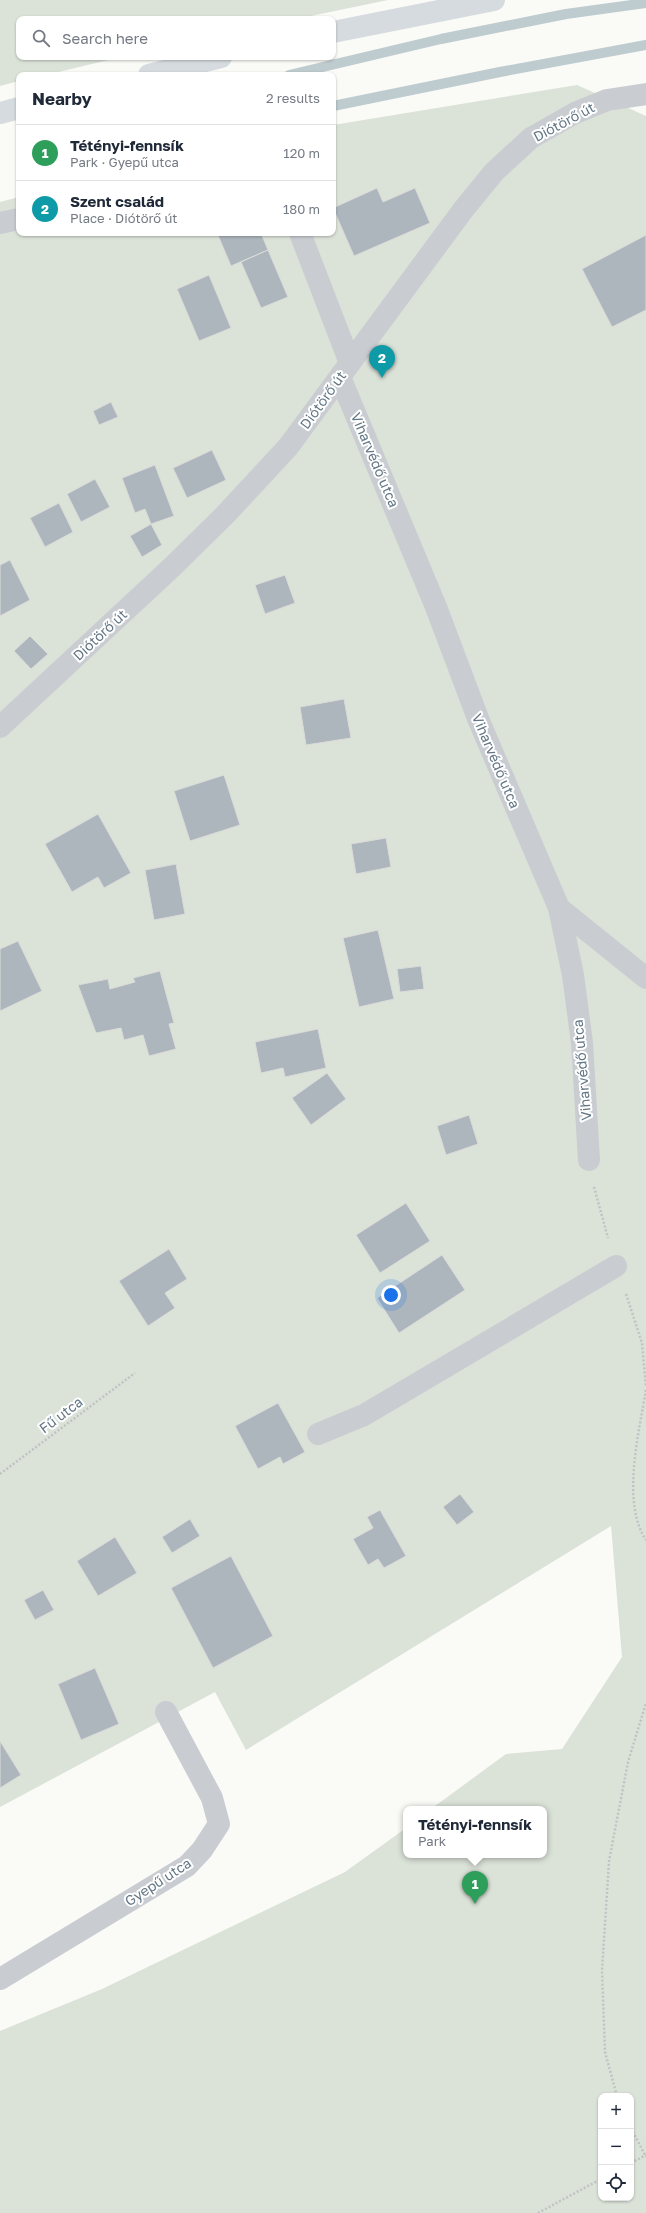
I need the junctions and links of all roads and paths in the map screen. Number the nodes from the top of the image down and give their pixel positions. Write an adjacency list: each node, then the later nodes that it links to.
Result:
1 (494, 0): 2 (highway)
2 (336, 31)
3 (209, 60): 4 (highway)
4 (161, 72)
5 (646, 94): 11 (street, Diótörő út)
6 (16, 109): 7 (highway)
7 (0, 113)
8 (16, 220): 9 (street)
9 (0, 223)
10 (301, 236): 11 (street, Viharvédő utca)
11 (345, 370): 12 (street, Diótörő út); 13 (street, Viharvédő utca)
12 (0, 727)
13 (559, 908): 14 (street); 15 (street, Viharvédő utca)
14 (646, 978)
15 (589, 1160)
16 (616, 1266): 19 (street)
17 (135, 1373): 20 (path, Fű utca)
18 (646, 1390): 21 (path)
19 (318, 1434)
20 (0, 1474)
21 (646, 1540)
22 (646, 1703): 25 (path)
23 (166, 1712): 24 (street, Gyepű utca)
24 (0, 1980)
25 (616, 2093)
26 (632, 2129): 27 (path)
27 (646, 2156): 28 (path)
28 (634, 2162)
29 (598, 2181): 30 (path)
30 (538, 2213)

